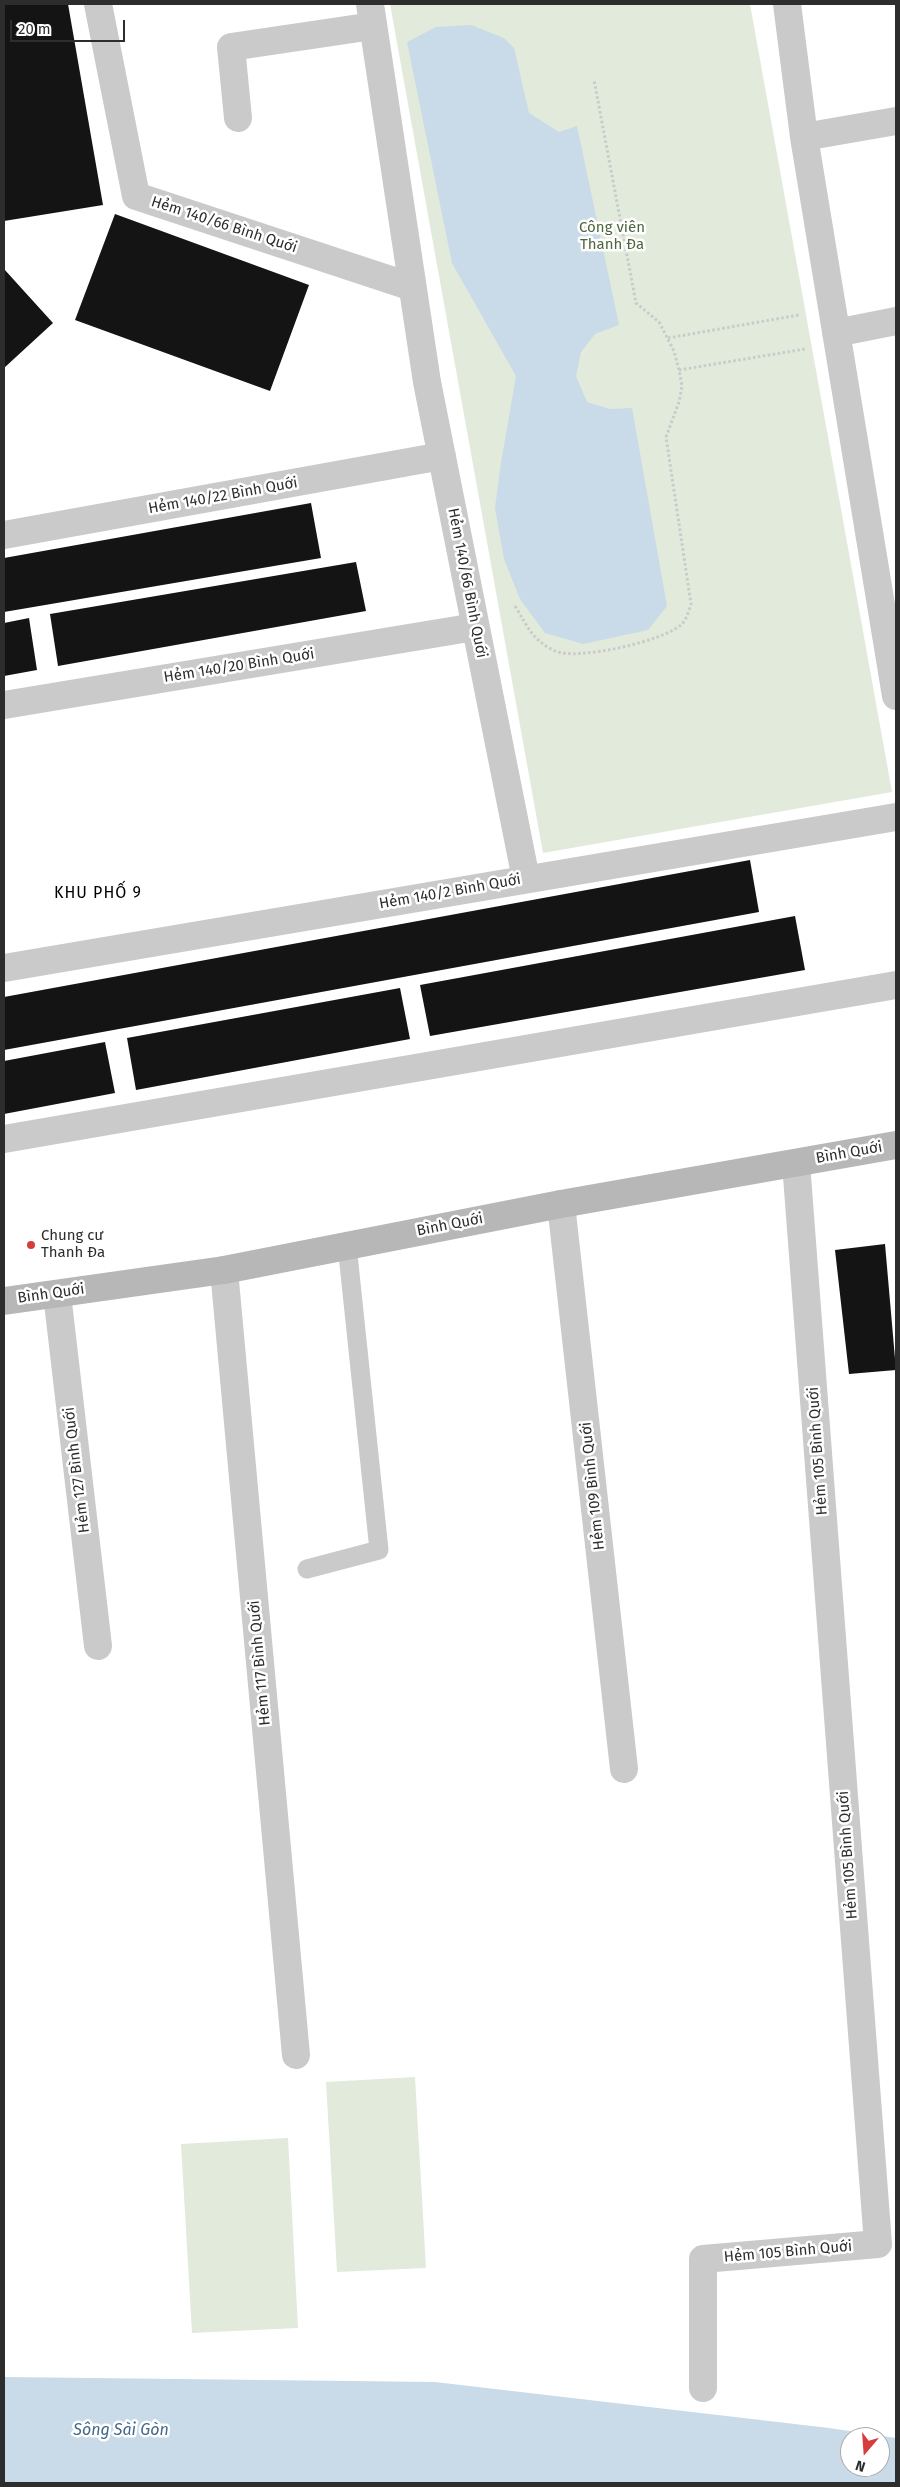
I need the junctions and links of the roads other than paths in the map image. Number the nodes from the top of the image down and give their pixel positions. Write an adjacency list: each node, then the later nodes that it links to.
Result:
1 (98, 4): 7 (street, Hẻm 140/66 Bình Quới)
2 (787, 4): 6 (street)
3 (371, 15): 4 (street, Hẻm 140/66 Bình Quới); 7 (street, Hẻm 140/66 Bình Quới)
4 (238, 118)
5 (896, 121): 6 (street)
6 (804, 137): 9 (street)
7 (412, 287): 10 (street, Hẻm 140/66 Bình Quới)
8 (896, 321): 9 (street)
9 (835, 329): 13 (street)
10 (442, 456): 11 (street, Hẻm 140/22 Bình Quới); 12 (street, Hẻm 140/66 Bình Quới)
11 (4, 535)
12 (475, 627): 14 (street, Hẻm 140/20 Bình Quới); 16 (street, Hẻm 140/66 Bình Quới)
13 (896, 696)
14 (4, 705)
15 (896, 817): 16 (street, Hẻm 140/2 Bình Quới)
16 (526, 879): 17 (street, Hẻm 140/2 Bình Quới)
17 (4, 968)
18 (896, 985): 19 (street)
19 (4, 1139)
20 (896, 1145): 21 (main road, Bình Quới)
21 (796, 1163): 22 (main road, Bình Quới); 31 (street, Hẻm 105 Bình Quới)
22 (561, 1204): 23 (main road, Bình Quới); 29 (street, Hẻm 109 Bình Quới)
23 (347, 1245): 24 (main road, Bình Quới); 27 (lane)
24 (224, 1270): 25 (main road, Bình Quới); 30 (street, Hẻm 117 Bình Quới)
25 (57, 1294): 26 (main road, Bình Quới); 28 (street, Hẻm 127 Bình Quới)
26 (4, 1301)
27 (307, 1569)
28 (98, 1646)
29 (624, 1769)
30 (296, 2055)
31 (703, 2388)

